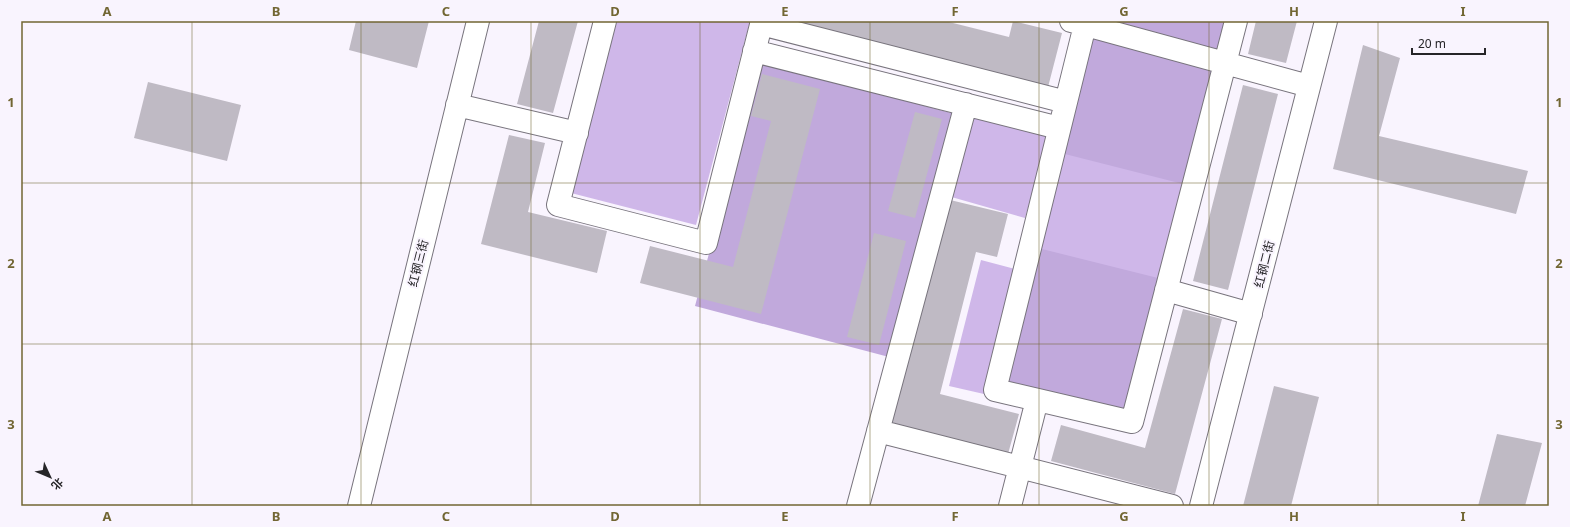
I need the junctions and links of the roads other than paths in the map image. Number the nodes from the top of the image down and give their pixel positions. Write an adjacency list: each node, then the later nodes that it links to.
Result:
1 (478, 21): 12 (street, 红钢三街)
2 (605, 21): 14 (street)
3 (1236, 21): 8 (street)
4 (1326, 21): 9 (street, 红钢二街)
5 (1080, 22): 8 (street); 10 (street)
6 (762, 23): 7 (street); 10 (street)
7 (754, 51): 11 (street); 14 (street)
8 (1225, 63): 9 (street); 15 (street)
9 (1309, 86): 16 (street, 红钢二街)
10 (1066, 102): 13 (street)
11 (966, 104): 13 (street); 18 (street)
12 (457, 105): 14 (street); 20 (street, 红钢三街)
13 (1059, 128): 17 (street)
14 (577, 133)
15 (1166, 290): 16 (street); 17 (street)
16 (1251, 314): 24 (street, 红钢二街)
17 (1036, 400): 19 (street)
18 (878, 431): 19 (street); 21 (street)
19 (1019, 467): 22 (street); 23 (street)
20 (359, 506)
21 (858, 506)
22 (1010, 506)
23 (1172, 506)
24 (1201, 506)

